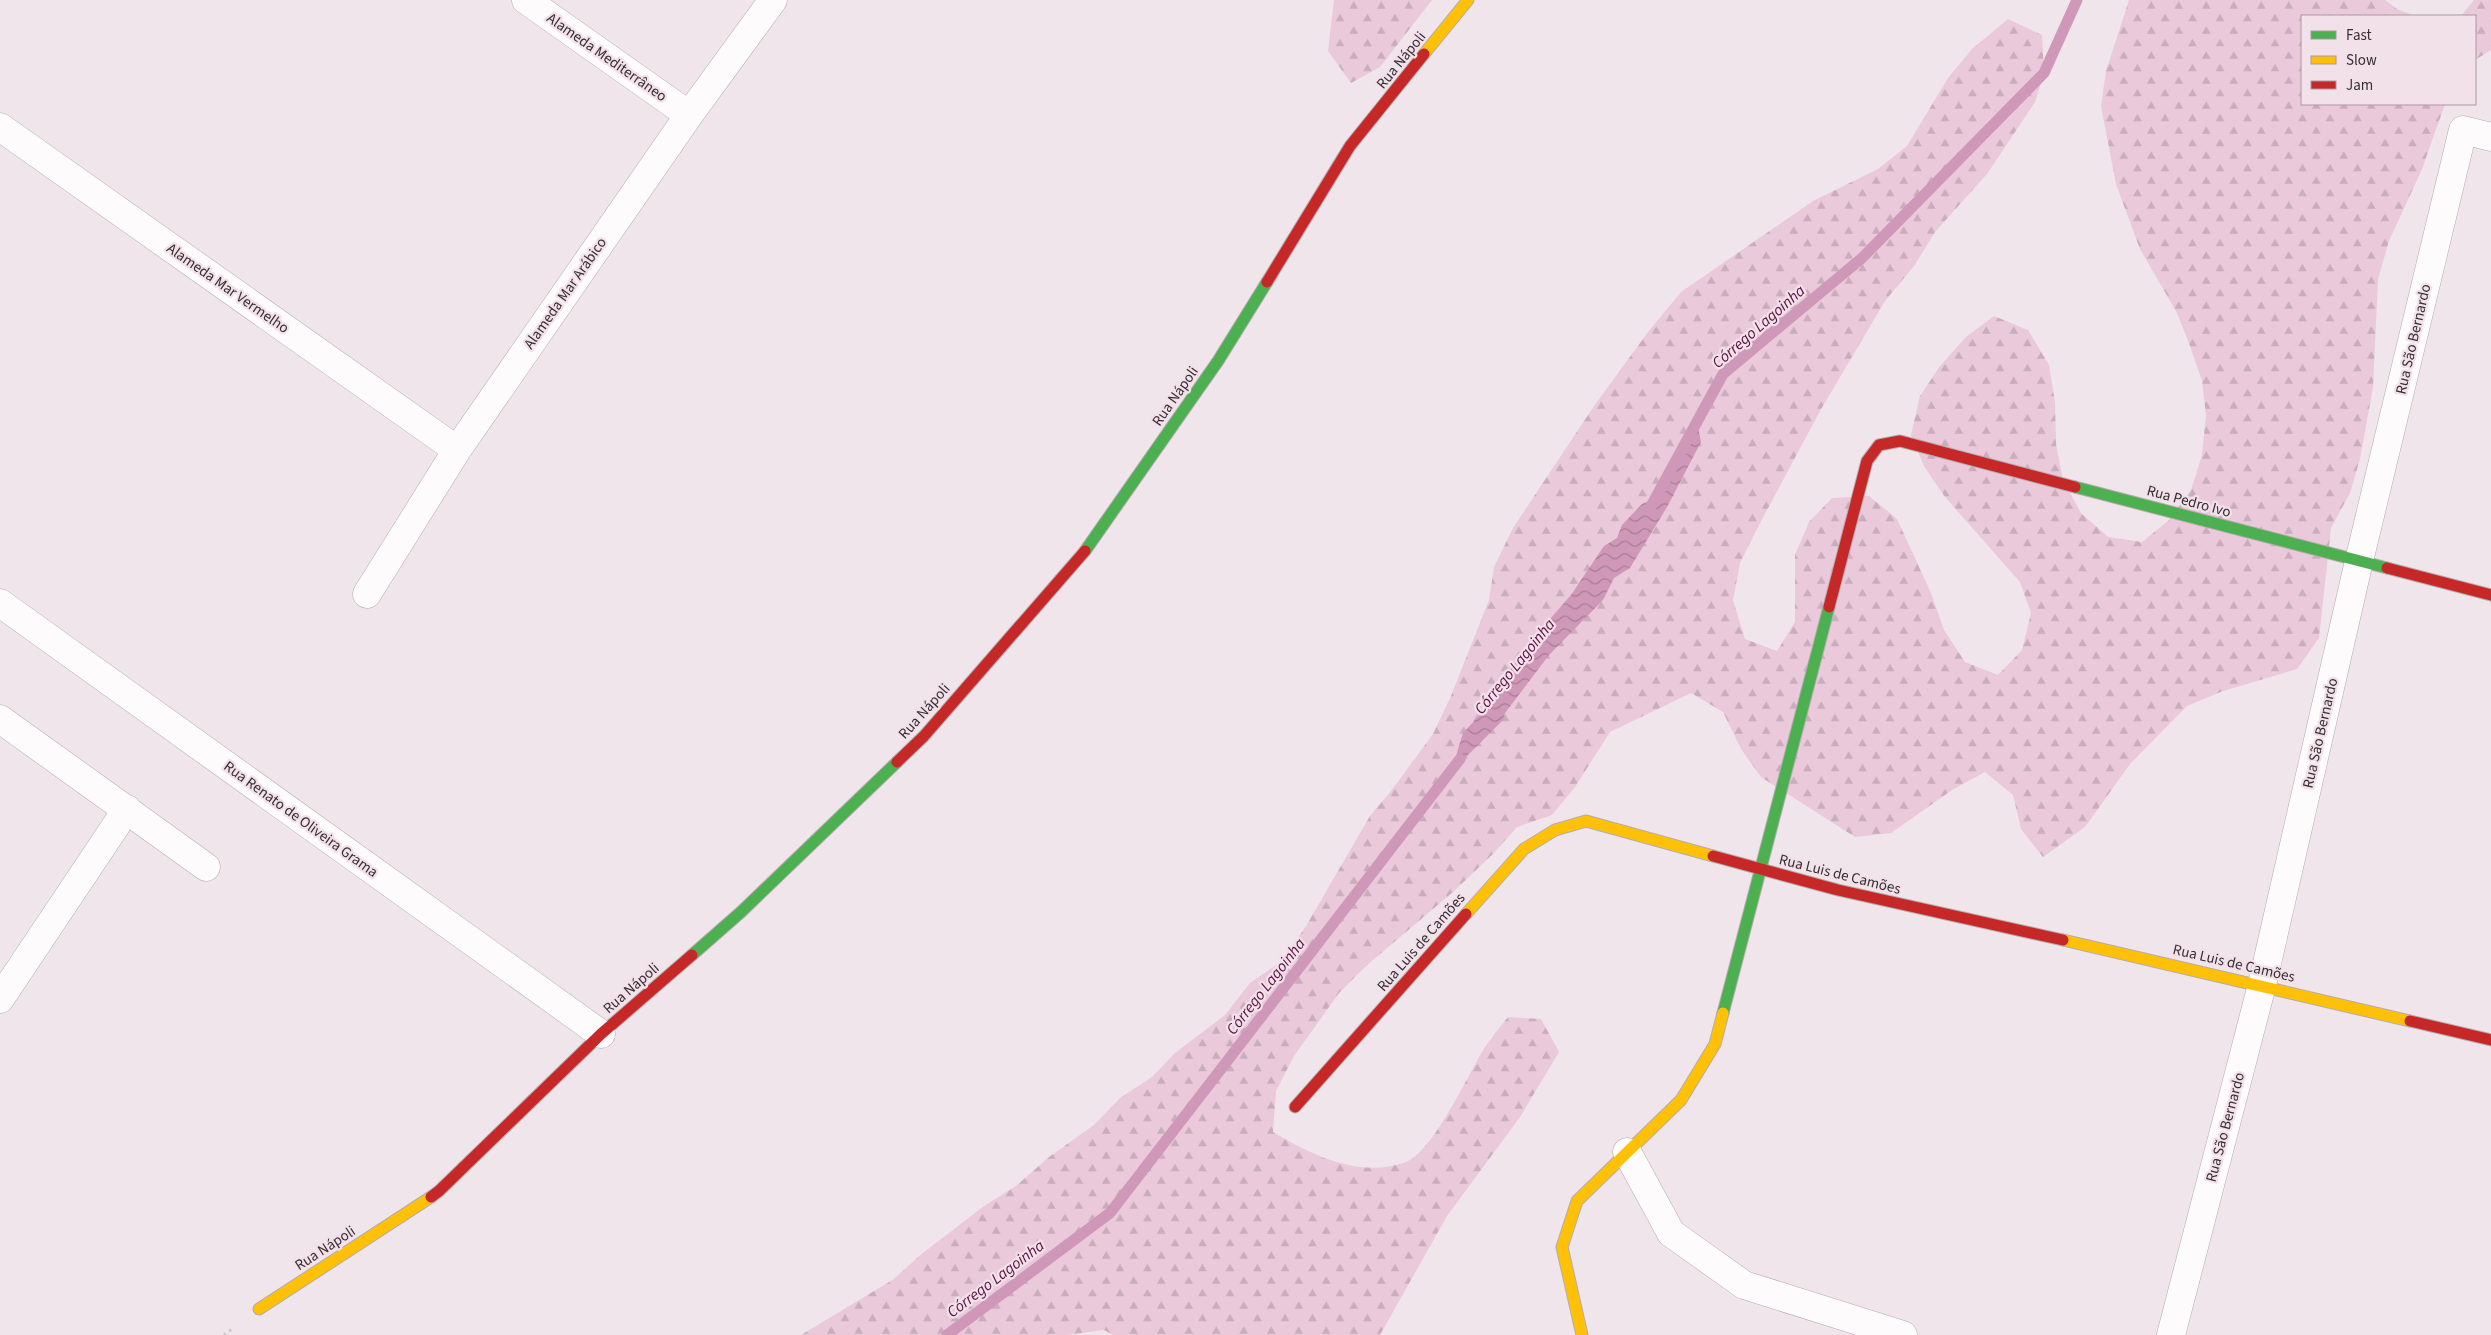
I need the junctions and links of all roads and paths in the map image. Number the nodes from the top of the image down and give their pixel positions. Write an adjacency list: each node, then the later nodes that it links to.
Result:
1 (526, 0): 4 (street, Alameda Mediterrâneo)
2 (773, 0): 4 (street, Alameda Mar Arábico)
3 (1468, 0): 18 (street, Rua Nápoli)
4 (689, 115): 7 (street, Alameda Mar Arábico)
5 (0, 127): 7 (street, Alameda Mar Vermelho)
6 (2491, 137): 8 (street, Rua São Bernardo)
7 (457, 450): 9 (street, Alameda Mar Arábico)
8 (2360, 561): 10 (street, Rua Pedro Ivo); 15 (street, Rua Pedro Ivo); 16 (street, Rua São Bernardo)
9 (367, 594)
10 (2491, 595)
11 (0, 603): 18 (street, Rua Renato de Oliveira Grama)
12 (0, 719): 13 (street)
13 (127, 809): 14 (street); 17 (street)
14 (206, 867)
15 (1760, 869): 16 (street, Rua Luis de Camões); 20 (street, Rua Luis de Camões); 21 (street)
16 (2262, 985): 19 (street, Rua Luis de Camões); 25 (street, Rua São Bernardo)
17 (0, 998)
18 (601, 1034): 22 (street, Rua Nápoli)
19 (2491, 1040)
20 (1295, 1108)
21 (1628, 1152): 23 (street); 24 (street)
22 (259, 1308)
23 (1582, 1335)
24 (1903, 1335)
25 (2171, 1335)

